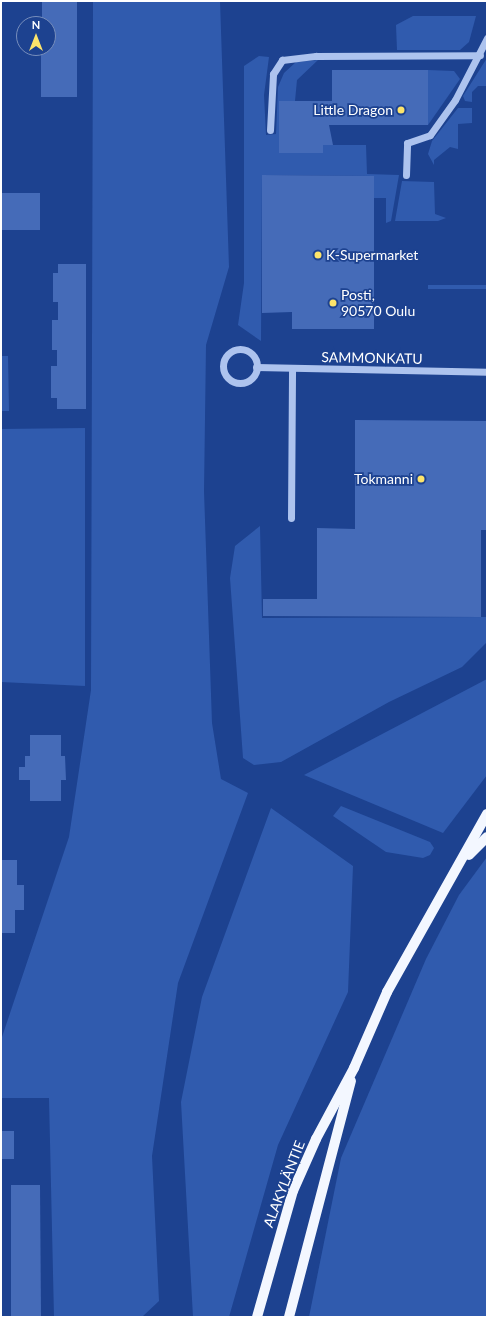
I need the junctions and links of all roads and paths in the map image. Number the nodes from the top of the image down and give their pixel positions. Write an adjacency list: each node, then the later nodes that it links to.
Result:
1 (487, 38): 2 (street)
2 (480, 55): 3 (street); 4 (street)
3 (270, 130)
4 (406, 175)
5 (256, 367): 5 (street); 6 (street, SAMMONKATU)
6 (292, 369): 7 (street, SAMMONKATU); 8 (street)
7 (487, 372)
8 (291, 518)
9 (487, 814): 11 (main road, ALAKYLÄNTIE)
10 (487, 837): 11 (main road, ALAKYLÄNTIE)
11 (462, 863): 12 (main road, ALAKYLÄNTIE)
12 (354, 1068): 13 (main road, ALAKYLÄNTIE); 14 (main road, ALAKYLÄNTIE)
13 (258, 1317)
14 (289, 1317)

